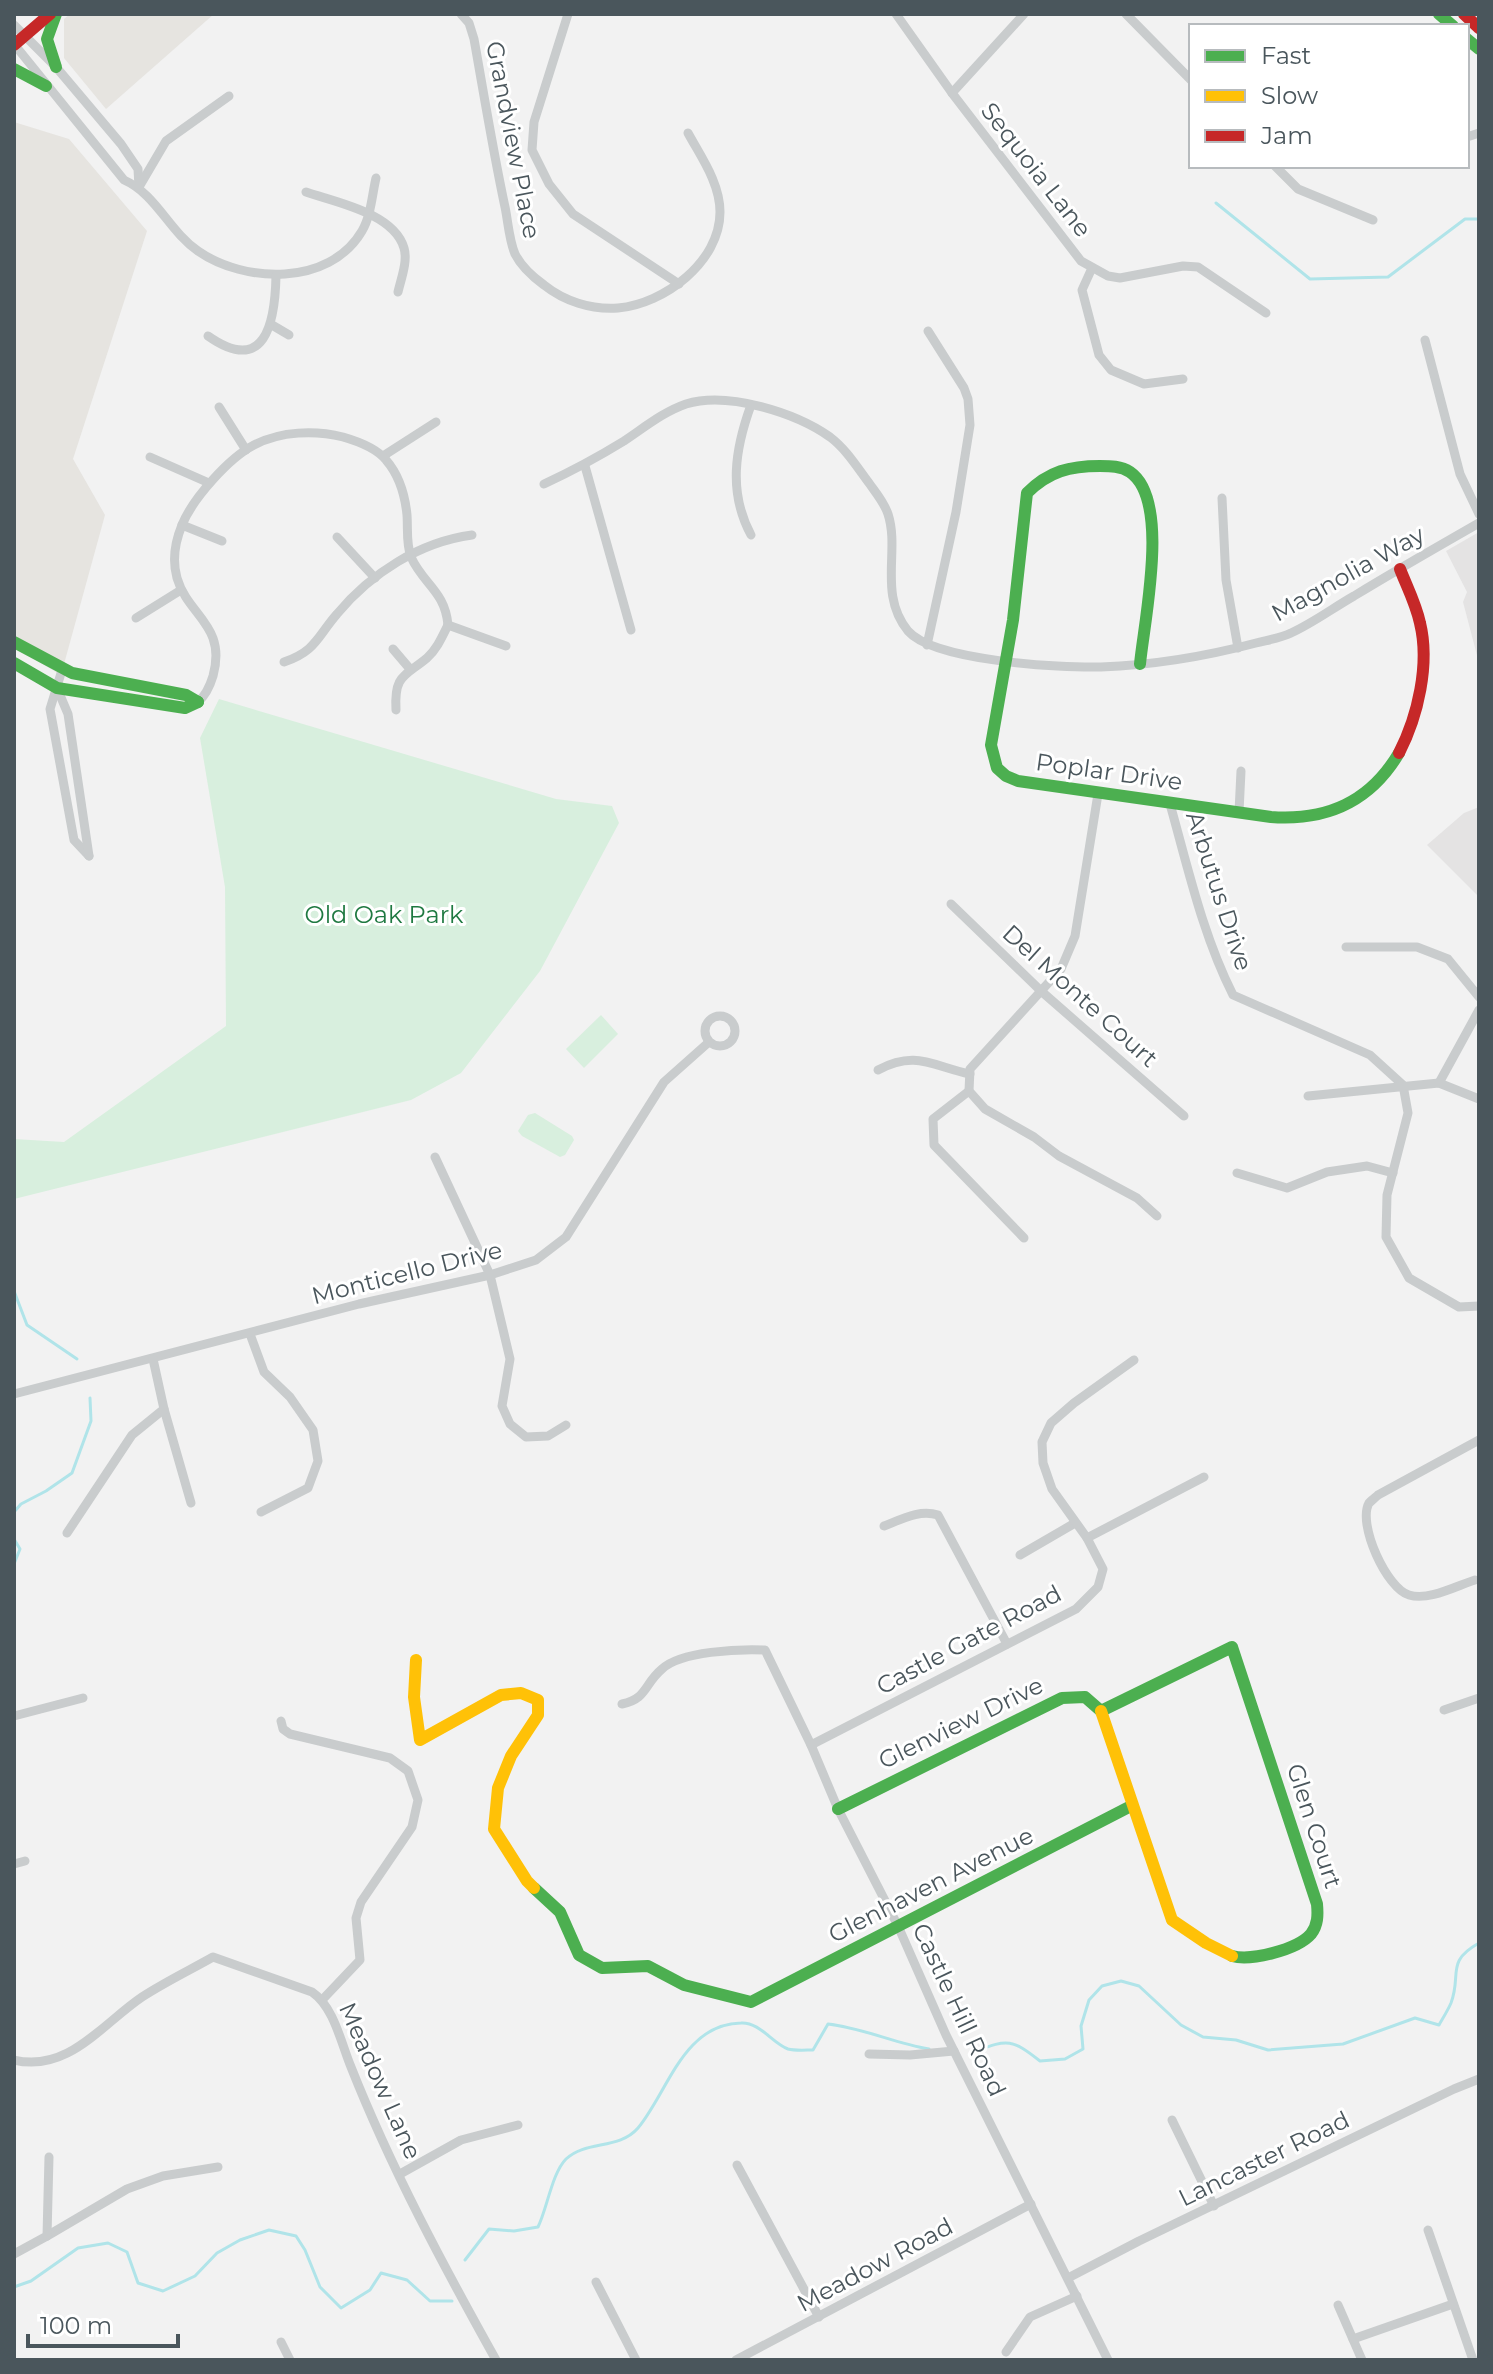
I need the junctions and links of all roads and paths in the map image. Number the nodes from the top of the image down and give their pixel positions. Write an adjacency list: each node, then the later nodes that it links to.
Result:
1 (53, 14): 10 (street); 11 (street)
2 (461, 14): 26 (street, Grandview Place)
3 (568, 14): 26 (street)
4 (896, 14): 15 (street, Sequoia Lane)
5 (1024, 14): 15 (street)
6 (1126, 14): 13 (street)
7 (1464, 14): 9 (street)
8 (14, 25): 10 (street)
9 (1479, 28)
10 (17, 43): 11 (street); 14 (street)
11 (56, 67): 20 (street)
12 (14, 69): 14 (street)
13 (1189, 78)
14 (46, 86): 20 (street)
15 (952, 93): 24 (street, Sequoia Lane)
16 (229, 96): 20 (street)
17 (688, 133): 26 (street, Grandview Place)
18 (1277, 168): 23 (street)
19 (376, 178): 22 (street)
20 (139, 187): 25 (street)
21 (306, 192): 22 (street)
22 (369, 212): 25 (street); 27 (street)
23 (1373, 220)
24 (1092, 268): 28 (street, Sequoia Lane); 34 (street)
25 (276, 276): 29 (street)
26 (679, 284)
27 (398, 292)
28 (1266, 313)
29 (272, 325): 31 (street); 32 (street)
30 (928, 331): 60 (street)
31 (289, 335)
32 (208, 336)
33 (1425, 340): 45 (street)
34 (1183, 379)
35 (751, 405): 41 (street); 49 (street); 60 (street)
36 (219, 407): 38 (street)
37 (436, 422): 39 (street)
38 (246, 450): 39 (street); 42 (street)
39 (383, 456): 52 (street)
40 (150, 457): 42 (street)
41 (585, 466): 43 (street); 58 (street)
42 (209, 483): 47 (street)
43 (544, 484)
44 (1222, 498): 62 (street)
45 (1479, 514)
46 (1479, 523): 53 (street, Magnolia Way)
47 (182, 525): 51 (street); 55 (street)
48 (472, 535): 52 (street)
49 (751, 535)
50 (337, 537): 54 (street)
51 (222, 541)
52 (410, 554): 54 (street); 57 (street)
53 (1400, 569): 62 (street, Magnolia Way); 76 (street, Poplar Drive)
54 (375, 578): 65 (street)
55 (181, 590): 56 (street); 71 (street)
56 (136, 618)
57 (448, 625): 61 (street); 68 (street)
58 (631, 630)
59 (14, 642): 69 (street)
60 (927, 645): 64 (street, Magnolia Way)
61 (506, 646)
62 (1238, 648): 67 (street, Magnolia Way)
63 (393, 649): 68 (street)
64 (1004, 661): 67 (street, Magnolia Way); 67 (street, Poplar Drive); 74 (street, Poplar Drive)
65 (284, 662)
66 (14, 663): 70 (street)
67 (1140, 664)
68 (410, 669): 72 (street)
69 (62, 670): 70 (street); 71 (street)
70 (57, 688): 70 (street); 71 (street)
71 (198, 702)
72 (396, 710)
73 (1241, 771): 76 (street)
74 (1098, 794): 75 (street, Poplar Drive); 79 (street)
75 (1170, 804): 76 (street, Poplar Drive); 86 (street, Arbutus Drive)
76 (1239, 812)
77 (951, 904): 79 (street, Del Monte Court)
78 (1346, 947): 80 (street)
79 (1041, 991): 84 (street); 90 (street, Del Monte Court)
80 (1479, 997)
81 (1479, 1010): 85 (street)
82 (709, 1042): 96 (street, Monticello Drive)
83 (878, 1070): 84 (street)
84 (970, 1074): 87 (street)
85 (1439, 1083): 86 (street); 89 (street)
86 (1403, 1085): 88 (street); 93 (street)
87 (969, 1091): 94 (street); 95 (street)
88 (1308, 1096)
89 (1479, 1099)
90 (1184, 1116)
91 (435, 1157): 96 (street)
92 (1237, 1173): 93 (street)
93 (1393, 1173): 97 (street)
94 (1157, 1216)
95 (1024, 1238)
96 (490, 1275): 98 (street, Monticello Drive); 103 (street)
97 (1479, 1306)
98 (250, 1334): 99 (street, Monticello Drive); 107 (street)
99 (153, 1359): 101 (street, Monticello Drive); 102 (street)
100 (1134, 1360): 108 (street, Castle Gate Road)
101 (14, 1394)
102 (164, 1409): 106 (street); 110 (street)
103 (566, 1425)
104 (1479, 1440): 113 (street)
105 (1204, 1477): 111 (street)
106 (191, 1503)
107 (261, 1512)
108 (1075, 1523): 111 (street, Castle Gate Road); 112 (street)
109 (884, 1526): 114 (street)
110 (67, 1533)
111 (1087, 1538): 114 (street, Castle Gate Road)
112 (1020, 1555)
113 (1475, 1580)
114 (1007, 1644): 123 (street, Castle Gate Road)
115 (416, 1660): 128 (street, Glenhaven Avenue)
116 (83, 1698): 121 (street)
117 (1479, 1698): 119 (street)
118 (622, 1704): 123 (street, Castle Hill Road)
119 (1444, 1710)
120 (1101, 1711): 124 (street, Glen Court); 124 (street, Glen Court); 125 (street, Glenview Drive)
121 (14, 1716)
122 (281, 1721): 129 (street)
123 (811, 1745): 125 (street, Castle Hill Road)
124 (1131, 1806): 128 (street, Glenhaven Avenue)
125 (838, 1809): 128 (street, Castle Hill Road)
126 (25, 1861): 127 (street)
127 (14, 1864)
128 (898, 1926): 130 (street, Castle Hill Road)
129 (323, 1999): 132 (street, Meadow Lane); 139 (street, Meadow Lane)
130 (954, 2051): 131 (street); 140 (street, Castle Hill Road)
131 (869, 2054)
132 (14, 2060)
133 (1479, 2079): 141 (street, Lancaster Road)
134 (1172, 2120): 141 (street)
135 (518, 2125): 139 (street)
136 (49, 2157): 143 (street)
137 (737, 2165): 150 (street)
138 (218, 2167): 143 (street)
139 (400, 2174): 155 (street, Meadow Lane)
140 (1031, 2204): 145 (street, Castle Hill Road); 150 (street, Meadow Road)
141 (1214, 2206): 145 (street, Lancaster Road)
142 (1428, 2230): 148 (street)
143 (47, 2236): 144 (street)
144 (14, 2254)
145 (1068, 2278): 147 (street, Castle Hill Road)
146 (596, 2282): 156 (street)
147 (1077, 2296): 153 (street); 158 (street, Castle Hill Road)
148 (1453, 2304): 151 (street); 160 (street)
149 (1338, 2305): 151 (street)
150 (819, 2317): 157 (street, Meadow Road)
151 (1353, 2339): 159 (street)
152 (281, 2342): 154 (street)
153 (1006, 2352)
154 (290, 2360)
155 (496, 2360)
156 (636, 2360)
157 (736, 2360)
158 (1108, 2360)
159 (1362, 2360)
160 (1473, 2360)

